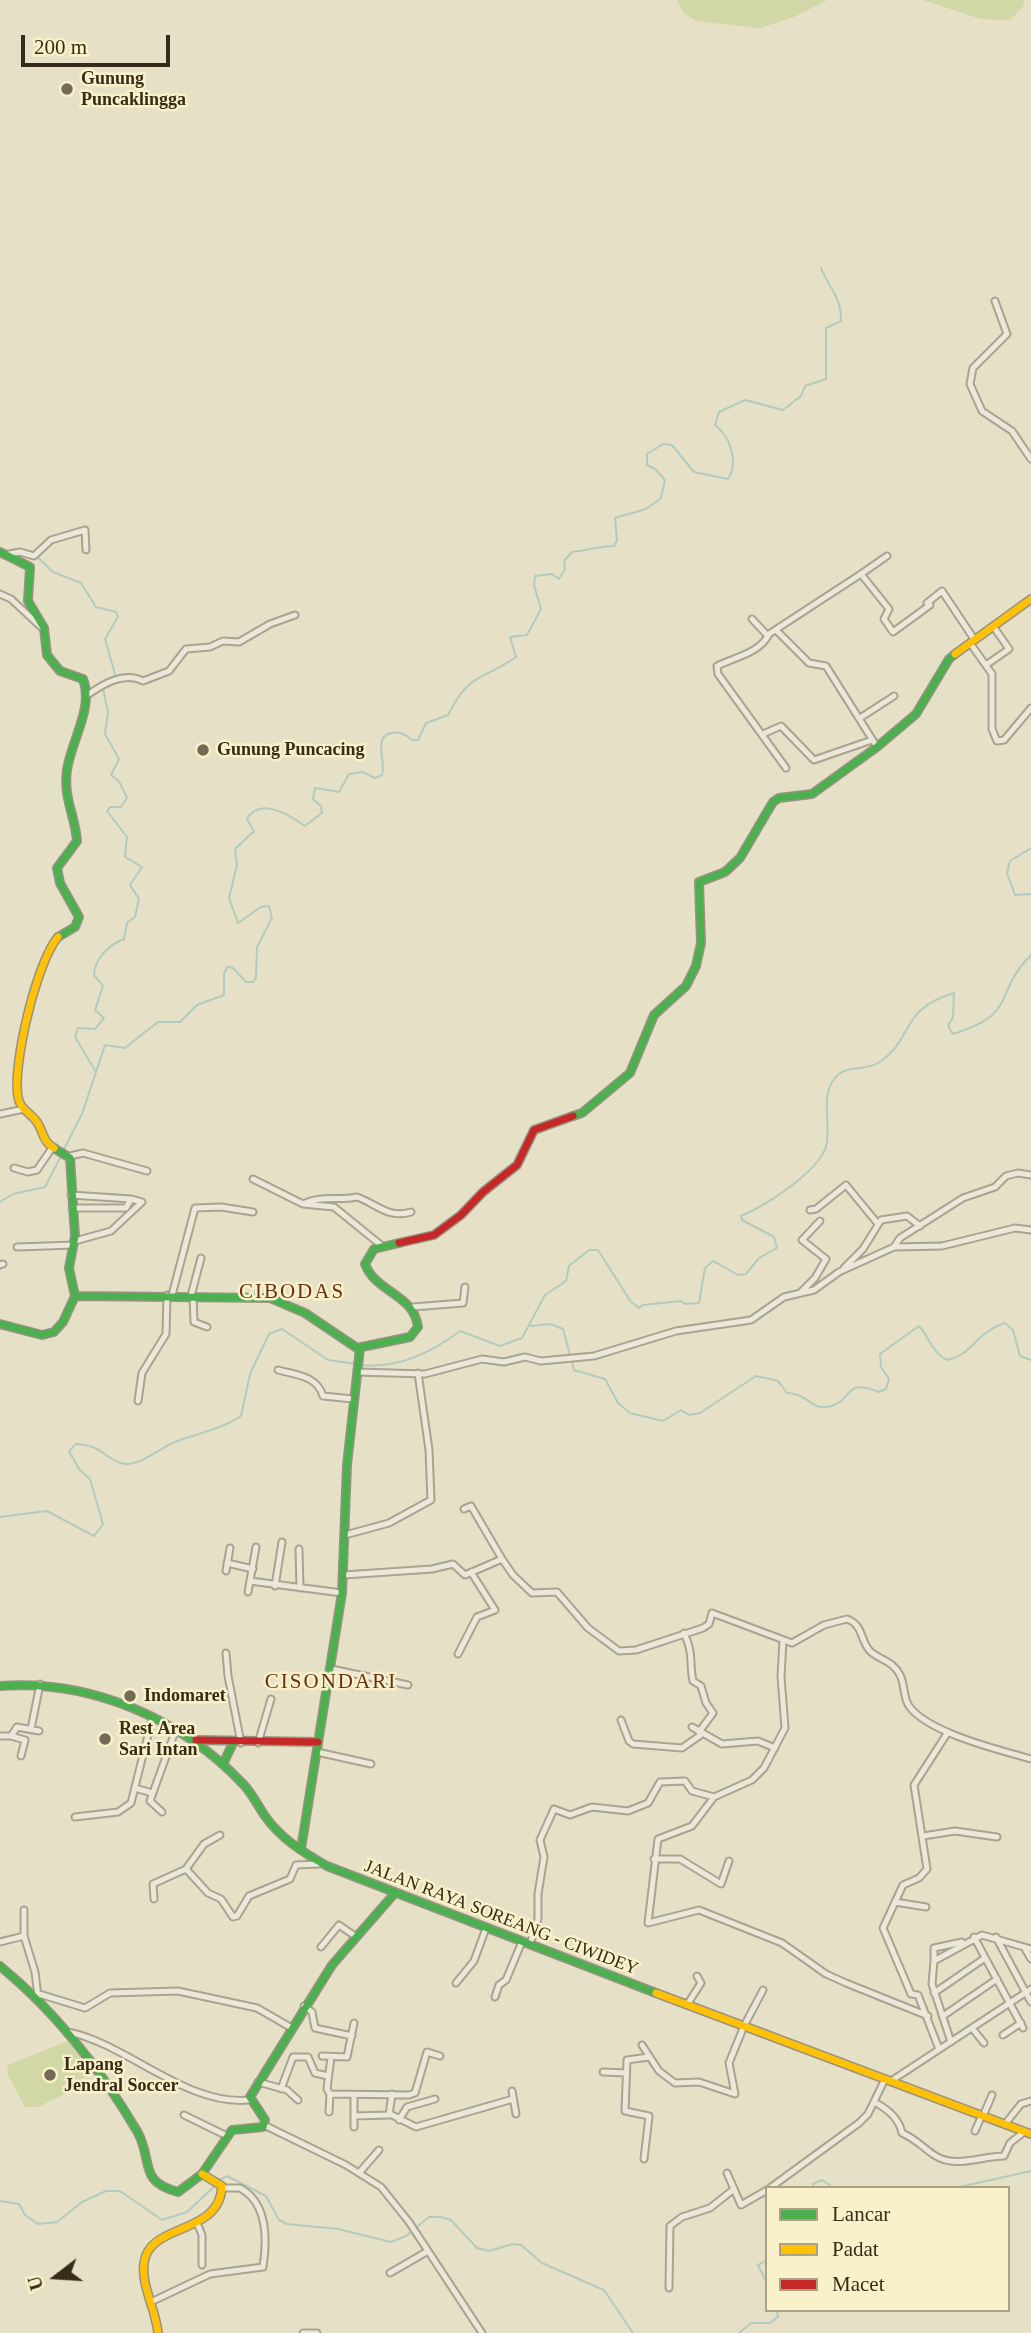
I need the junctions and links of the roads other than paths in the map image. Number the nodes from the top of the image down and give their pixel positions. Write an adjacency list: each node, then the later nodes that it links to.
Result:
1 (995, 301): 2 (street)
2 (1031, 459)
3 (86, 550): 4 (street)
4 (2, 553): 12 (main road)
5 (887, 556): 6 (street)
6 (862, 574): 13 (street); 15 (street)
7 (0, 594): 12 (street)
8 (1031, 599): 11 (main road)
9 (295, 615): 17 (street)
10 (752, 619): 14 (street)
11 (993, 626): 15 (main road); 16 (street)
12 (44, 628): 17 (main road)
13 (776, 630): 14 (street); 20 (street)
14 (768, 636): 21 (street)
15 (972, 641): 16 (street); 22 (main road)
16 (986, 665): 19 (street)
17 (86, 696): 24 (main road)
18 (894, 696): 20 (street)
19 (1031, 708)
20 (860, 718): 22 (street)
21 (764, 734): 22 (street); 23 (street)
22 (874, 744): 44 (main road)
23 (786, 768)
24 (24, 1110): 25 (street); 26 (main road)
25 (0, 1114)
26 (53, 1149): 27 (main road); 28 (street)
27 (68, 1155): 29 (street); 32 (main road)
28 (14, 1168)
29 (147, 1171)
30 (1031, 1175): 41 (street)
31 (253, 1179): 34 (street)
32 (71, 1195): 33 (street); 35 (main road)
33 (131, 1199): 35 (street); 43 (street)
34 (303, 1204): 38 (street); 44 (street)
35 (72, 1208): 43 (main road)
36 (810, 1210): 40 (street)
37 (253, 1212): 50 (street)
38 (411, 1212)
39 (820, 1221): 51 (street)
40 (878, 1224): 41 (street); 48 (street)
41 (920, 1226): 46 (street)
42 (1031, 1230): 46 (street)
43 (75, 1243): 45 (street); 52 (main road)
44 (382, 1246): 54 (main road)
45 (17, 1247)
46 (894, 1247): 48 (street)
47 (201, 1258): 53 (street)
48 (839, 1272): 51 (street)
49 (465, 1287): 54 (street)
50 (170, 1295): 52 (main road); 53 (main road); 62 (street)
51 (797, 1295): 60 (street)
52 (75, 1296): 55 (main road)
53 (192, 1296): 56 (street); 57 (main road)
54 (412, 1307): 57 (main road)
55 (0, 1324)
56 (207, 1327)
57 (360, 1348): 59 (main road)
58 (278, 1370): 61 (street)
59 (357, 1371): 60 (street); 61 (main road)
60 (419, 1379): 64 (street)
61 (353, 1399): 64 (main road)
62 (138, 1401)
63 (464, 1509): 69 (street)
64 (345, 1535): 74 (main road)
65 (282, 1542): 76 (street)
66 (256, 1547): 71 (street)
67 (230, 1548): 70 (street)
68 (299, 1549): 77 (street)
69 (502, 1559): 73 (street); 80 (street)
70 (228, 1563): 71 (street); 72 (street)
71 (253, 1569): 75 (street)
72 (226, 1571)
73 (471, 1572): 74 (street); 83 (street)
74 (344, 1575): 79 (main road)
75 (250, 1581): 76 (street); 78 (street)
76 (275, 1586): 77 (street)
77 (300, 1588): 79 (street)
78 (248, 1592)
79 (342, 1593): 84 (main road)
80 (684, 1633): 81 (street); 96 (street)
81 (783, 1640): 95 (street); 103 (street)
82 (226, 1653): 101 (street)
83 (458, 1654)
84 (331, 1669): 86 (street); 100 (main road)
85 (40, 1685): 87 (main road, JALAN RAYA SOREANG - CIWIDEY); 89 (main road, JALAN RAYA SOREANG - CIWIDEY); 92 (street)
86 (408, 1685)
87 (0, 1686)
88 (271, 1699): 102 (street)
89 (152, 1719): 93 (main road, JALAN RAYA SOREANG - CIWIDEY); 109 (street)
90 (621, 1720): 96 (street)
91 (692, 1727): 96 (street)
92 (31, 1729): 94 (street); 98 (street)
93 (176, 1729): 99 (main road, JALAN RAYA SOREANG - CIWIDEY); 110 (street)
94 (39, 1731)
95 (948, 1732): 106 (street); 115 (street)
96 (700, 1733): 103 (street)
97 (0, 1736): 98 (street)
98 (11, 1736): 105 (street)
99 (196, 1740): 101 (main road); 107 (main road, JALAN RAYA SOREANG - CIWIDEY)
100 (318, 1742): 102 (main road); 104 (main road)
101 (237, 1743): 102 (main road); 107 (main road)
102 (258, 1743)
103 (775, 1748): 111 (street)
104 (317, 1752): 108 (street); 117 (main road)
105 (21, 1756)
106 (1031, 1759)
107 (223, 1764): 117 (main road, JALAN RAYA SOREANG - CIWIDEY)
108 (371, 1764)
109 (135, 1787): 110 (street); 113 (street)
110 (152, 1793): 112 (street)
111 (714, 1797): 118 (street); 135 (street)
112 (162, 1812)
113 (75, 1817)
114 (220, 1835): 121 (street)
115 (923, 1836): 116 (street); 124 (street)
116 (997, 1837)
117 (301, 1849): 120 (main road, JALAN RAYA SOREANG - CIWIDEY)
118 (654, 1859): 119 (street); 154 (street)
119 (729, 1861)
120 (322, 1864): 121 (street); 122 (main road, JALAN RAYA SOREANG - CIWIDEY)
121 (186, 1869): 123 (street)
122 (394, 1894): 127 (main road, JALAN RAYA SOREANG - CIWIDEY); 129 (main road)
123 (154, 1899)
124 (895, 1902): 125 (street); 154 (street)
125 (926, 1907)
126 (24, 1910): 128 (street)
127 (485, 1931): 135 (main road, JALAN RAYA SOREANG - CIWIDEY); 144 (street)
128 (24, 1936): 132 (street); 148 (street)
129 (355, 1936): 136 (street); 153 (main road)
130 (974, 1937): 131 (street); 133 (street); 138 (street)
131 (995, 1937): 134 (street); 146 (street)
132 (0, 1942)
133 (965, 1942): 140 (street); 140 (street)
134 (1023, 1945): 137 (street); 139 (street)
135 (525, 1946): 149 (street); 152 (main road, JALAN RAYA SOREANG - CIWIDEY)
136 (321, 1947)
137 (1031, 1948)
138 (985, 1958): 143 (street); 147 (street)
139 (1031, 1959)
140 (934, 1961): 147 (street)
141 (0, 1966): 148 (main road)
142 (697, 1976): 152 (street)
143 (997, 1979): 150 (street); 155 (street)
144 (456, 1983)
145 (763, 1990): 157 (street)
146 (1028, 1990): 150 (street); 151 (street)
147 (934, 1993): 155 (street)
148 (39, 1995): 158 (street); 160 (main road)
149 (495, 1997)
150 (1009, 2001): 159 (street); 161 (street)
151 (1031, 2002)
152 (687, 2005): 157 (main road, JALAN RAYA SOREANG - CIWIDEY)
153 (303, 2006): 158 (main road); 162 (street)
154 (928, 2015): 166 (street)
155 (943, 2017): 163 (street)
156 (354, 2023): 162 (street)
157 (744, 2026): 170 (street); 174 (main road, JALAN RAYA SOREANG - CIWIDEY)
158 (290, 2027): 175 (main road)
159 (972, 2028): 163 (street); 164 (street)
160 (68, 2032): 185 (street); 207 (main road)
161 (1003, 2035)
162 (352, 2036): 169 (street)
163 (951, 2042): 166 (street)
164 (984, 2043)
165 (642, 2045): 170 (street)
166 (939, 2049): 174 (street)
167 (322, 2056): 169 (street)
168 (440, 2056): 181 (street)
169 (331, 2057): 173 (street)
170 (649, 2057): 172 (street)
171 (603, 2072): 172 (street)
172 (626, 2073): 204 (street)
173 (328, 2076): 176 (street); 178 (street)
174 (888, 2080): 189 (street); 194 (main road, JALAN RAYA SOREANG - CIWIDEY)
175 (258, 2082): 176 (street); 185 (main road)
176 (281, 2089): 186 (street)
177 (512, 2091): 184 (street)
178 (330, 2094): 180 (street); 190 (street)
179 (392, 2094): 180 (street); 181 (street); 191 (street)
180 (354, 2095): 195 (street)
181 (412, 2095): 188 (street)
182 (992, 2095): 194 (street)
183 (435, 2099): 188 (street)
184 (513, 2099): 192 (street); 196 (street)
185 (249, 2100): 198 (main road)
186 (298, 2100)
187 (1031, 2101): 197 (street)
188 (423, 2102): 196 (street)
189 (874, 2102): 201 (street); 208 (street)
190 (329, 2112)
191 (390, 2114): 195 (street); 196 (street)
192 (516, 2114)
193 (184, 2115): 202 (street)
194 (982, 2115): 197 (main road, JALAN RAYA SOREANG - CIWIDEY); 200 (street)
195 (354, 2116): 199 (street)
196 (399, 2120)
197 (1005, 2124): 201 (main road, JALAN RAYA SOREANG - CIWIDEY)
198 (264, 2125): 202 (main road); 205 (street)
199 (354, 2127)
200 (975, 2132)
201 (1028, 2133)
202 (227, 2136): 207 (main road)
203 (379, 2150): 205 (street)
204 (644, 2159)
205 (359, 2173): 213 (street)
206 (727, 2173): 210 (street)
207 (206, 2176): 209 (main road)
208 (772, 2186)
209 (222, 2187): 212 (main road); 217 (street)
210 (734, 2189): 211 (street); 216 (street)
211 (765, 2191)
212 (197, 2223): 214 (street); 217 (main road)
213 (428, 2251): 215 (street); 221 (street)
214 (202, 2265)
215 (390, 2273)
216 (669, 2288)
217 (153, 2301): 218 (main road)
218 (158, 2333)
219 (303, 2333): 220 (street)
220 (317, 2333)
221 (482, 2333)

